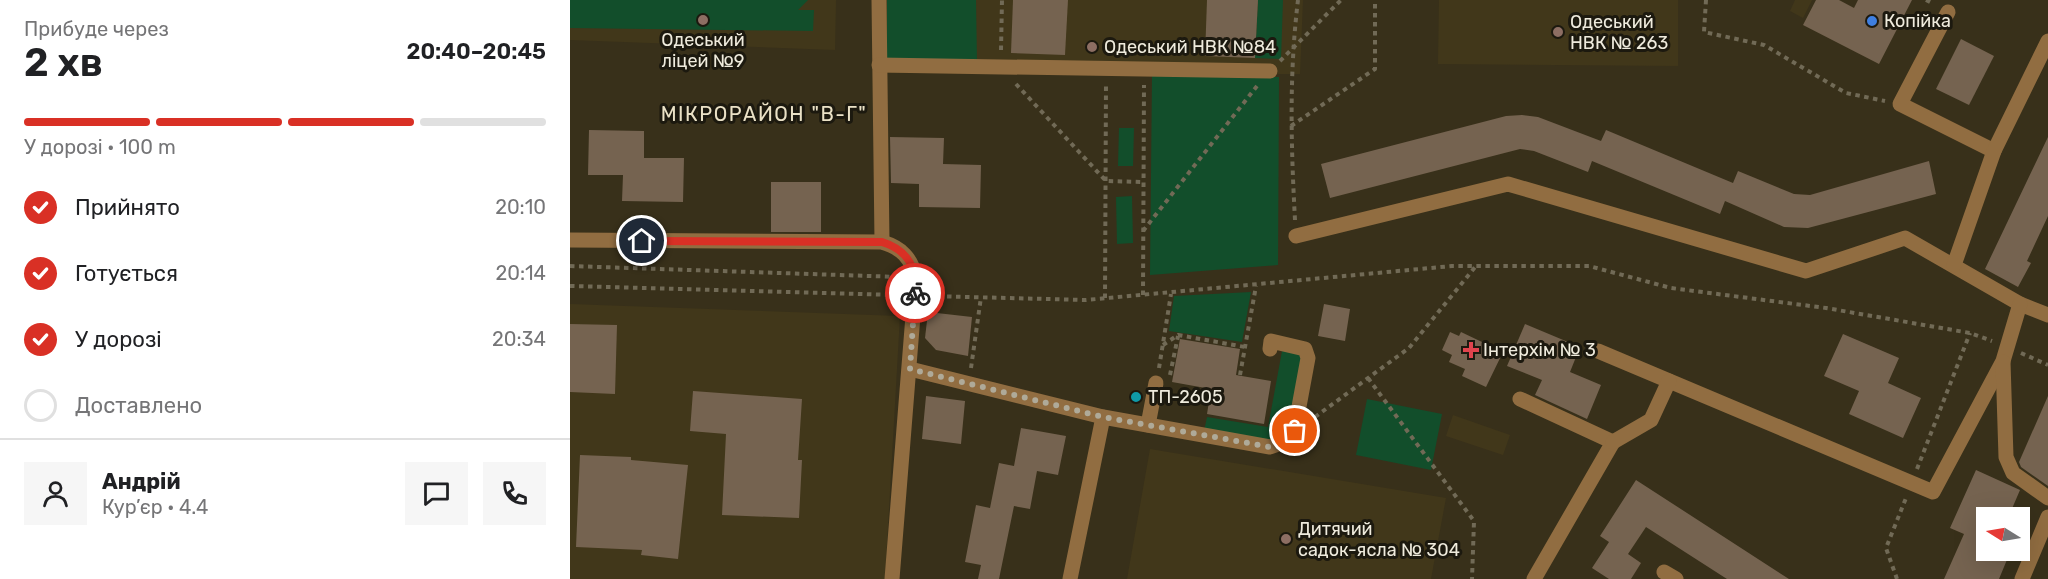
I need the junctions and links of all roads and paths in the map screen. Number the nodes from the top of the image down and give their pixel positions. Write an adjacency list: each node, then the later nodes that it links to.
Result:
1 (879, 0): 10 (lane)
2 (1002, 0): 11 (path)
3 (1298, 0): 9 (path)
4 (1341, 0): 9 (path)
5 (1375, 0): 16 (path)
6 (1706, 0): 15 (path)
7 (1948, 12): 15 (lane)
8 (2048, 41): 17 (lane)
9 (1292, 48): 14 (path); 16 (path)
10 (879, 65): 11 (lane); 23 (lane)
11 (1000, 67): 12 (lane); 18 (path)
12 (1106, 68): 13 (lane); 18 (path)
13 (1144, 68): 14 (lane); 19 (path)
14 (1270, 71): 20 (path)
15 (1900, 104): 17 (lane)
16 (1291, 127): 21 (path)
17 (1994, 151): 24 (lane)
18 (1106, 181): 19 (path); 34 (path)
19 (1143, 182): 20 (path)
20 (1143, 231): 32 (path)
21 (1296, 236): 24 (lane)
22 (570, 240): 23 (lane)
23 (882, 242): 27 (lane)
24 (1954, 265): 35 (lane)
25 (570, 266): 27 (path)
26 (1476, 266): 29 (path); 37 (path); 47 (path)
27 (916, 278): 31 (lane)
28 (570, 286): 31 (path)
29 (1256, 286): 30 (path); 40 (path)
30 (1171, 294): 32 (path); 39 (path)
31 (915, 295): 33 (path); 45 (lane)
32 (1143, 295): 34 (path)
33 (981, 297): 34 (path); 49 (path)
34 (1105, 298)
35 (2020, 304): 36 (lane); 43 (lane)
36 (2048, 315)
37 (1970, 333): 43 (path); 56 (path)
38 (1178, 335): 39 (path); 40 (path); 50 (path)
39 (1163, 345): 50 (path)
40 (1245, 347): 46 (path)
41 (1270, 349): 54 (lane)
42 (1598, 351): 48 (lane)
43 (2004, 354): 44 (path); 56 (lane); 57 (lane)
44 (2048, 365)
45 (910, 369): 49 (lane); 59 (lane)
46 (1240, 375)
47 (1368, 378): 54 (path); 61 (path)
48 (1669, 381): 55 (lane); 56 (lane)
49 (969, 383): 52 (lane)
50 (1162, 383): 53 (lane)
51 (1520, 399): 55 (lane)
52 (1103, 417): 53 (lane); 60 (lane)
53 (1148, 425): 54 (lane)
54 (1295, 431)
55 (1613, 442): 62 (lane)
56 (1913, 481): 63 (path)
57 (2048, 498)
58 (2048, 517): 64 (lane)
59 (892, 579)
60 (1070, 579)
61 (1472, 579)
62 (1534, 579)
63 (1898, 579)
64 (2022, 579)

